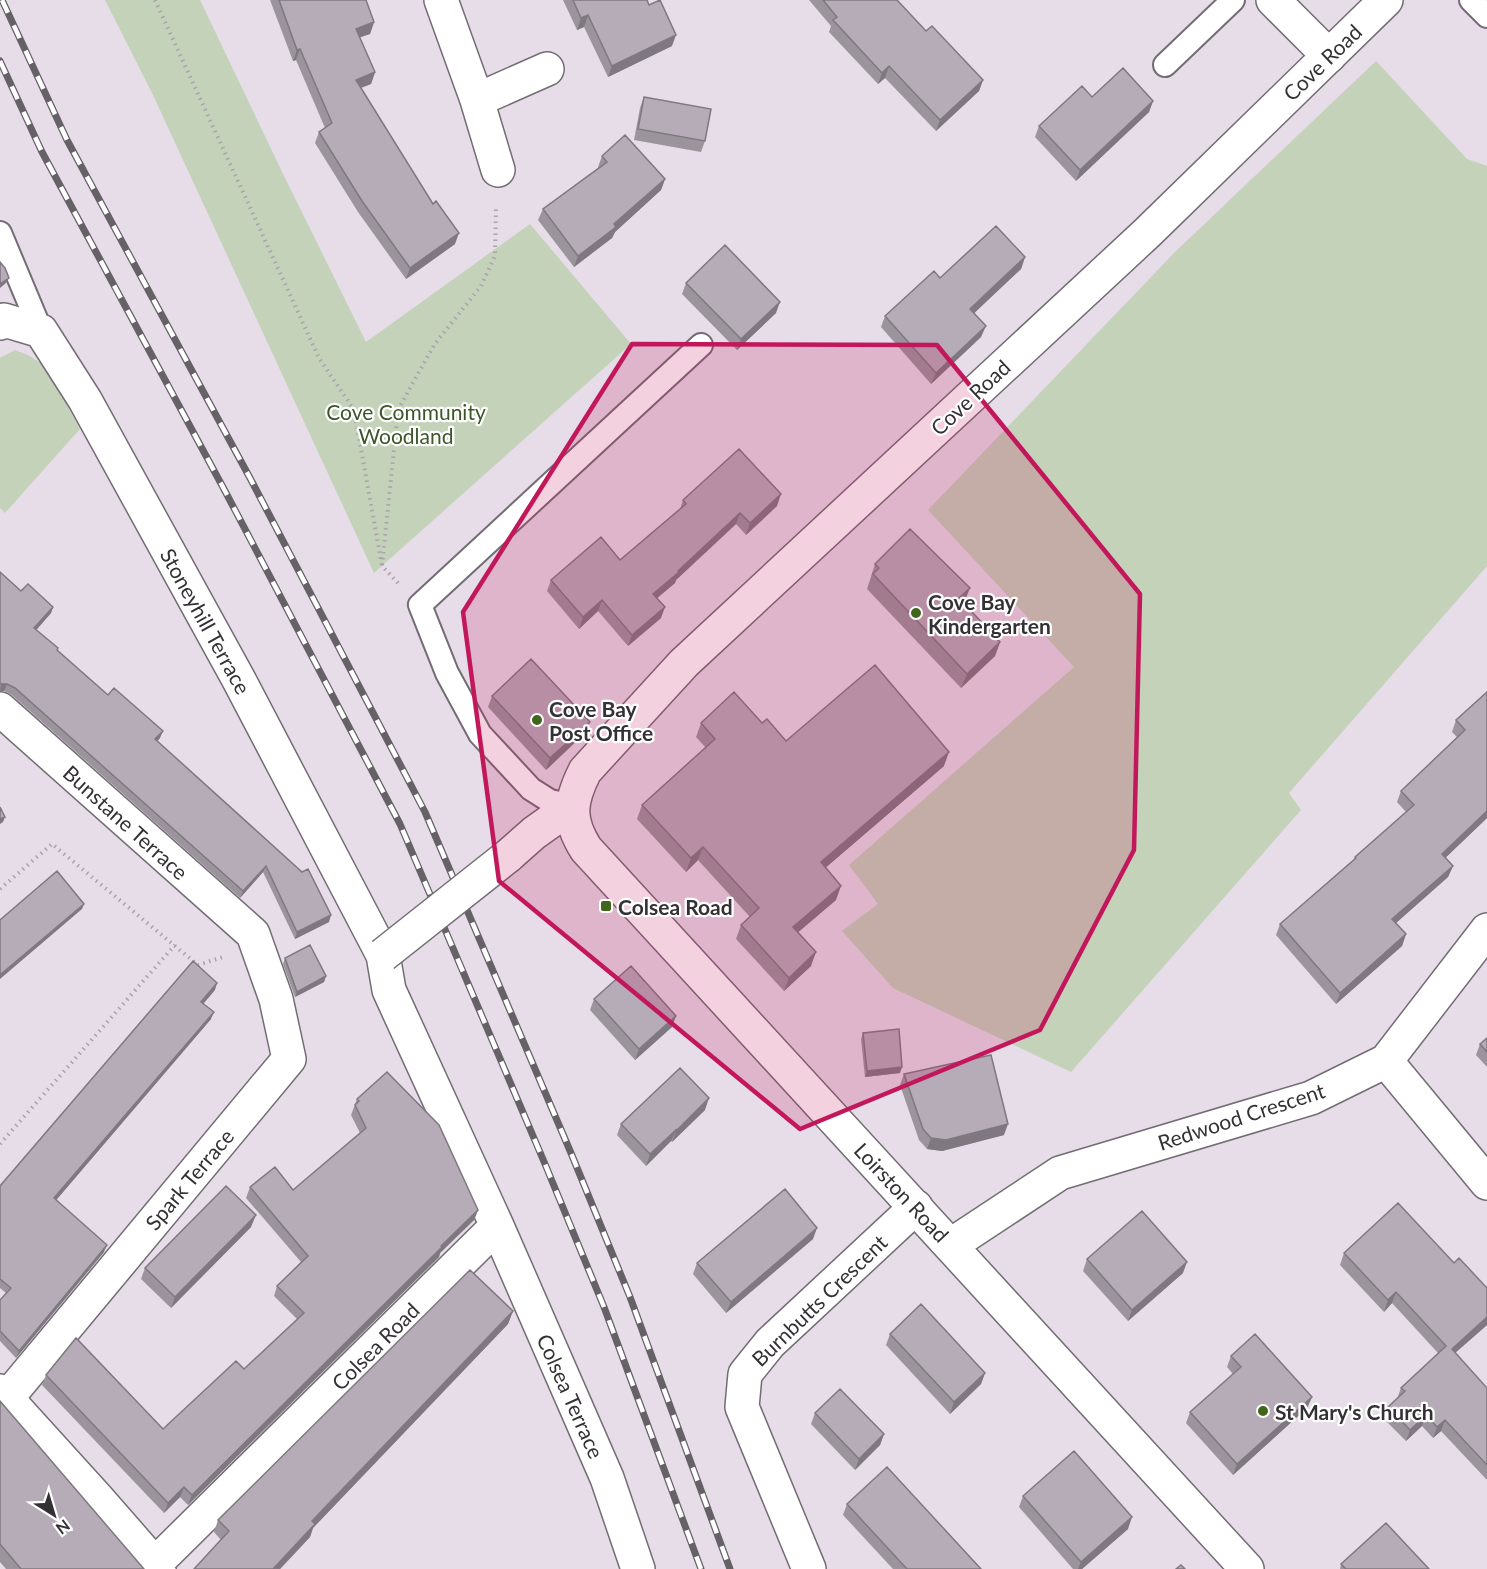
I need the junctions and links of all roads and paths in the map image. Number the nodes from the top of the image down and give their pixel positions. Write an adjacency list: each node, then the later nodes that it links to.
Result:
1 (155, 0): 17 (path)
2 (441, 0): 11 (street)
3 (1233, 0): 9 (lane)
4 (1273, 0): 8 (street)
5 (1386, 0): 8 (street, Cove Road)
6 (1471, 0): 7 (lane)
7 (1487, 16)
8 (1329, 56): 20 (street, Cove Road)
9 (1166, 65)
10 (547, 69): 11 (street)
11 (477, 100): 12 (street)
12 (498, 171): 17 (path)
13 (0, 233): 15 (lane)
14 (0, 323): 15 (street)
15 (41, 332): 25 (street, Stoneyhill Terrace)
16 (701, 345): 18 (lane)
17 (382, 566): 18 (path)
18 (420, 605): 20 (lane)
19 (0, 709): 23 (street, Bunstane Terrace)
20 (572, 806): 25 (street, bridge); 29 (street, Loirston Road)
21 (0, 890): 24 (path)
22 (1487, 930): 26 (street, Redwood Crescent)
23 (255, 940): 24 (path); 32 (street, Spark Terrace)
24 (175, 945): 27 (path)
25 (383, 955): 30 (street)
26 (1386, 1061): 28 (street); 31 (street, Redwood Crescent)
27 (0, 1144)
28 (1487, 1183)
29 (916, 1207): 31 (street, Loirston Road); 35 (street, Burnbutts Crescent)
30 (497, 1226): 33 (street, Colsea Road); 34 (street, Colsea Terrace)
31 (951, 1245): 36 (street, Loirston Road)
32 (3, 1394): 33 (street, Colsea Road)
33 (157, 1567)
34 (638, 1569)
35 (809, 1569)
36 (1247, 1569)

